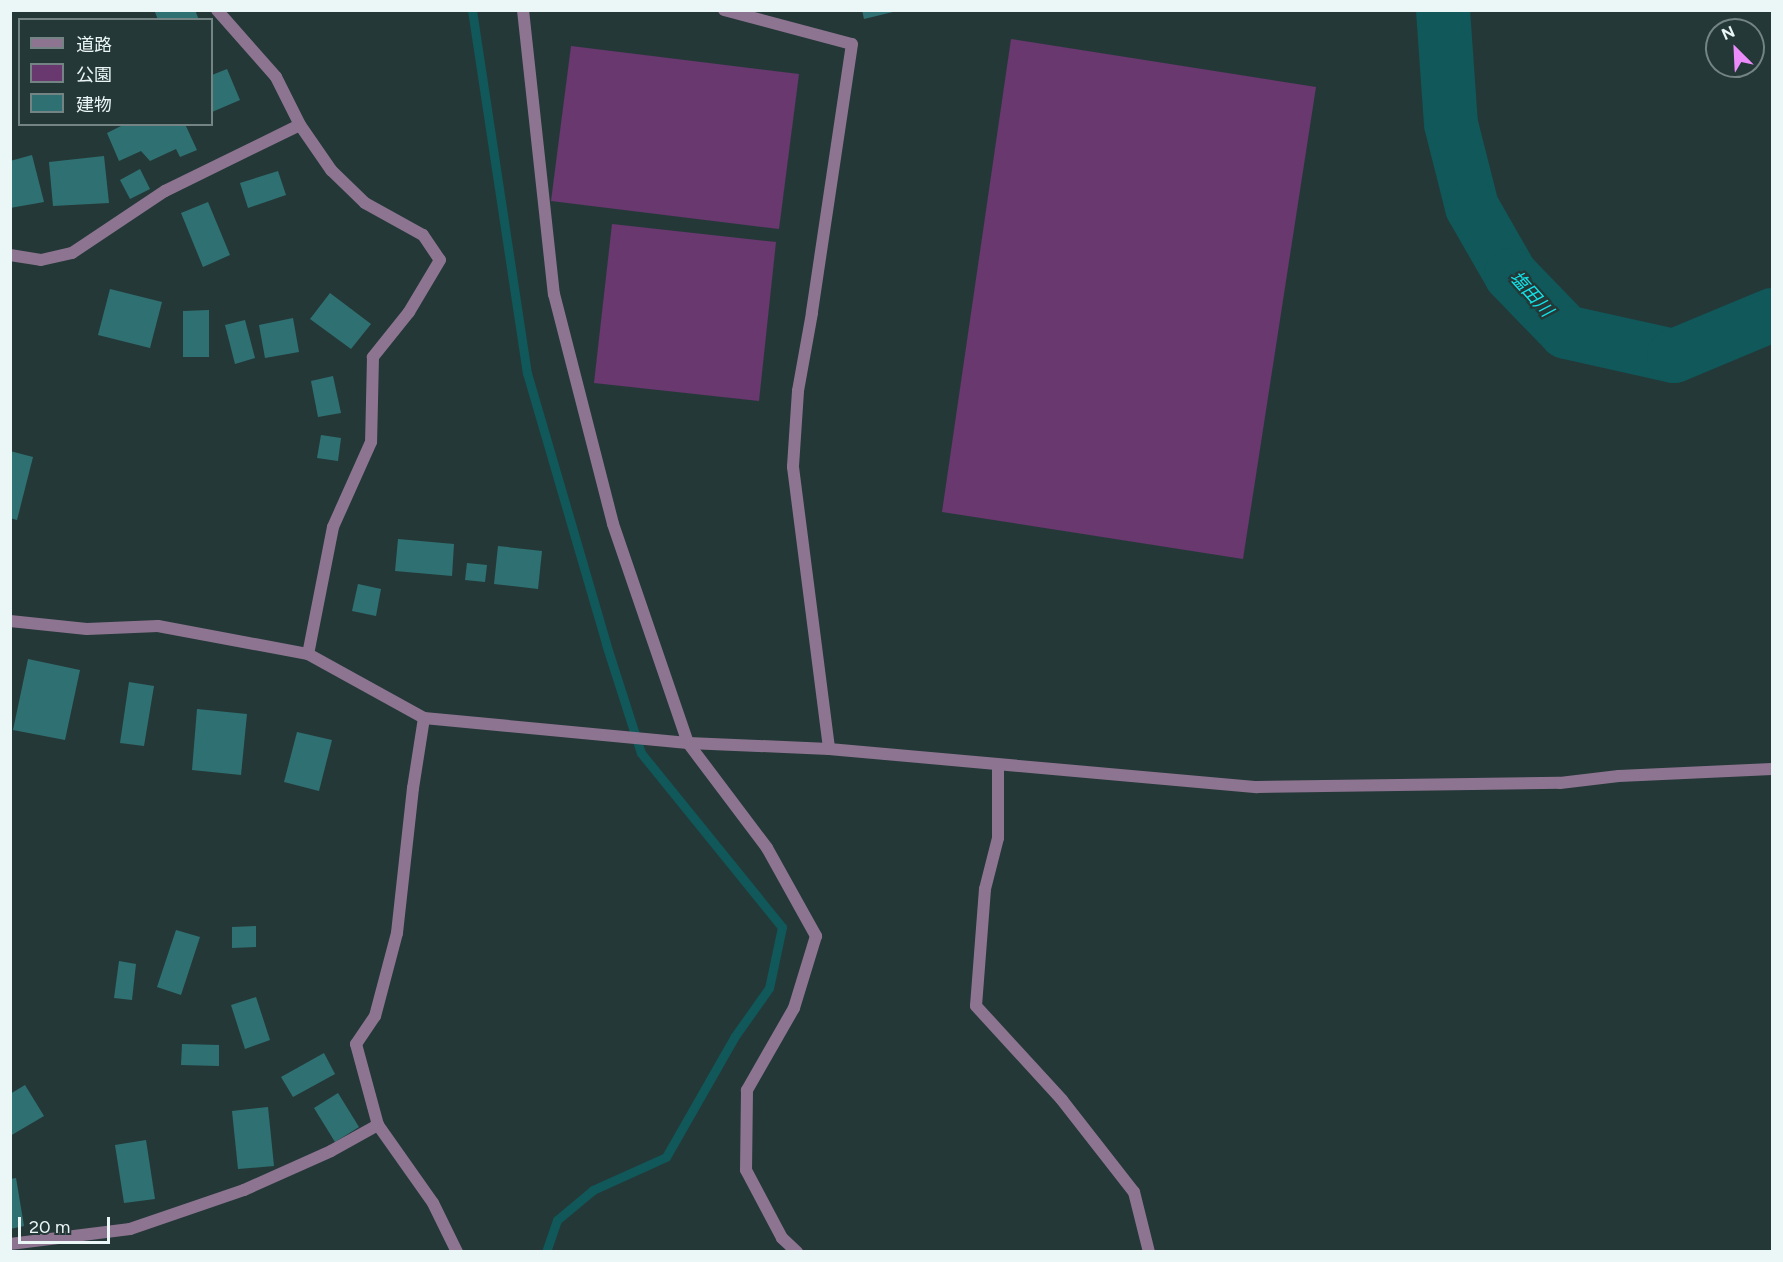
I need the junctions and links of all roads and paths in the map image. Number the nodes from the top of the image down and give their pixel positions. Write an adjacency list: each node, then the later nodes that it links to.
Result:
1 (217, 10): 4 (street)
2 (523, 10): 9 (street)
3 (724, 10): 10 (street)
4 (300, 125): 5 (street); 7 (street)
5 (10, 255)
6 (10, 621): 7 (street)
7 (308, 654): 8 (street)
8 (424, 717): 9 (street); 13 (street)
9 (688, 743): 10 (street); 16 (street)
10 (829, 749): 11 (street)
11 (998, 766): 12 (street); 17 (street)
12 (1773, 769)
13 (378, 1125): 14 (street); 15 (street)
14 (10, 1244)
15 (457, 1251)
16 (797, 1251)
17 (1149, 1251)

